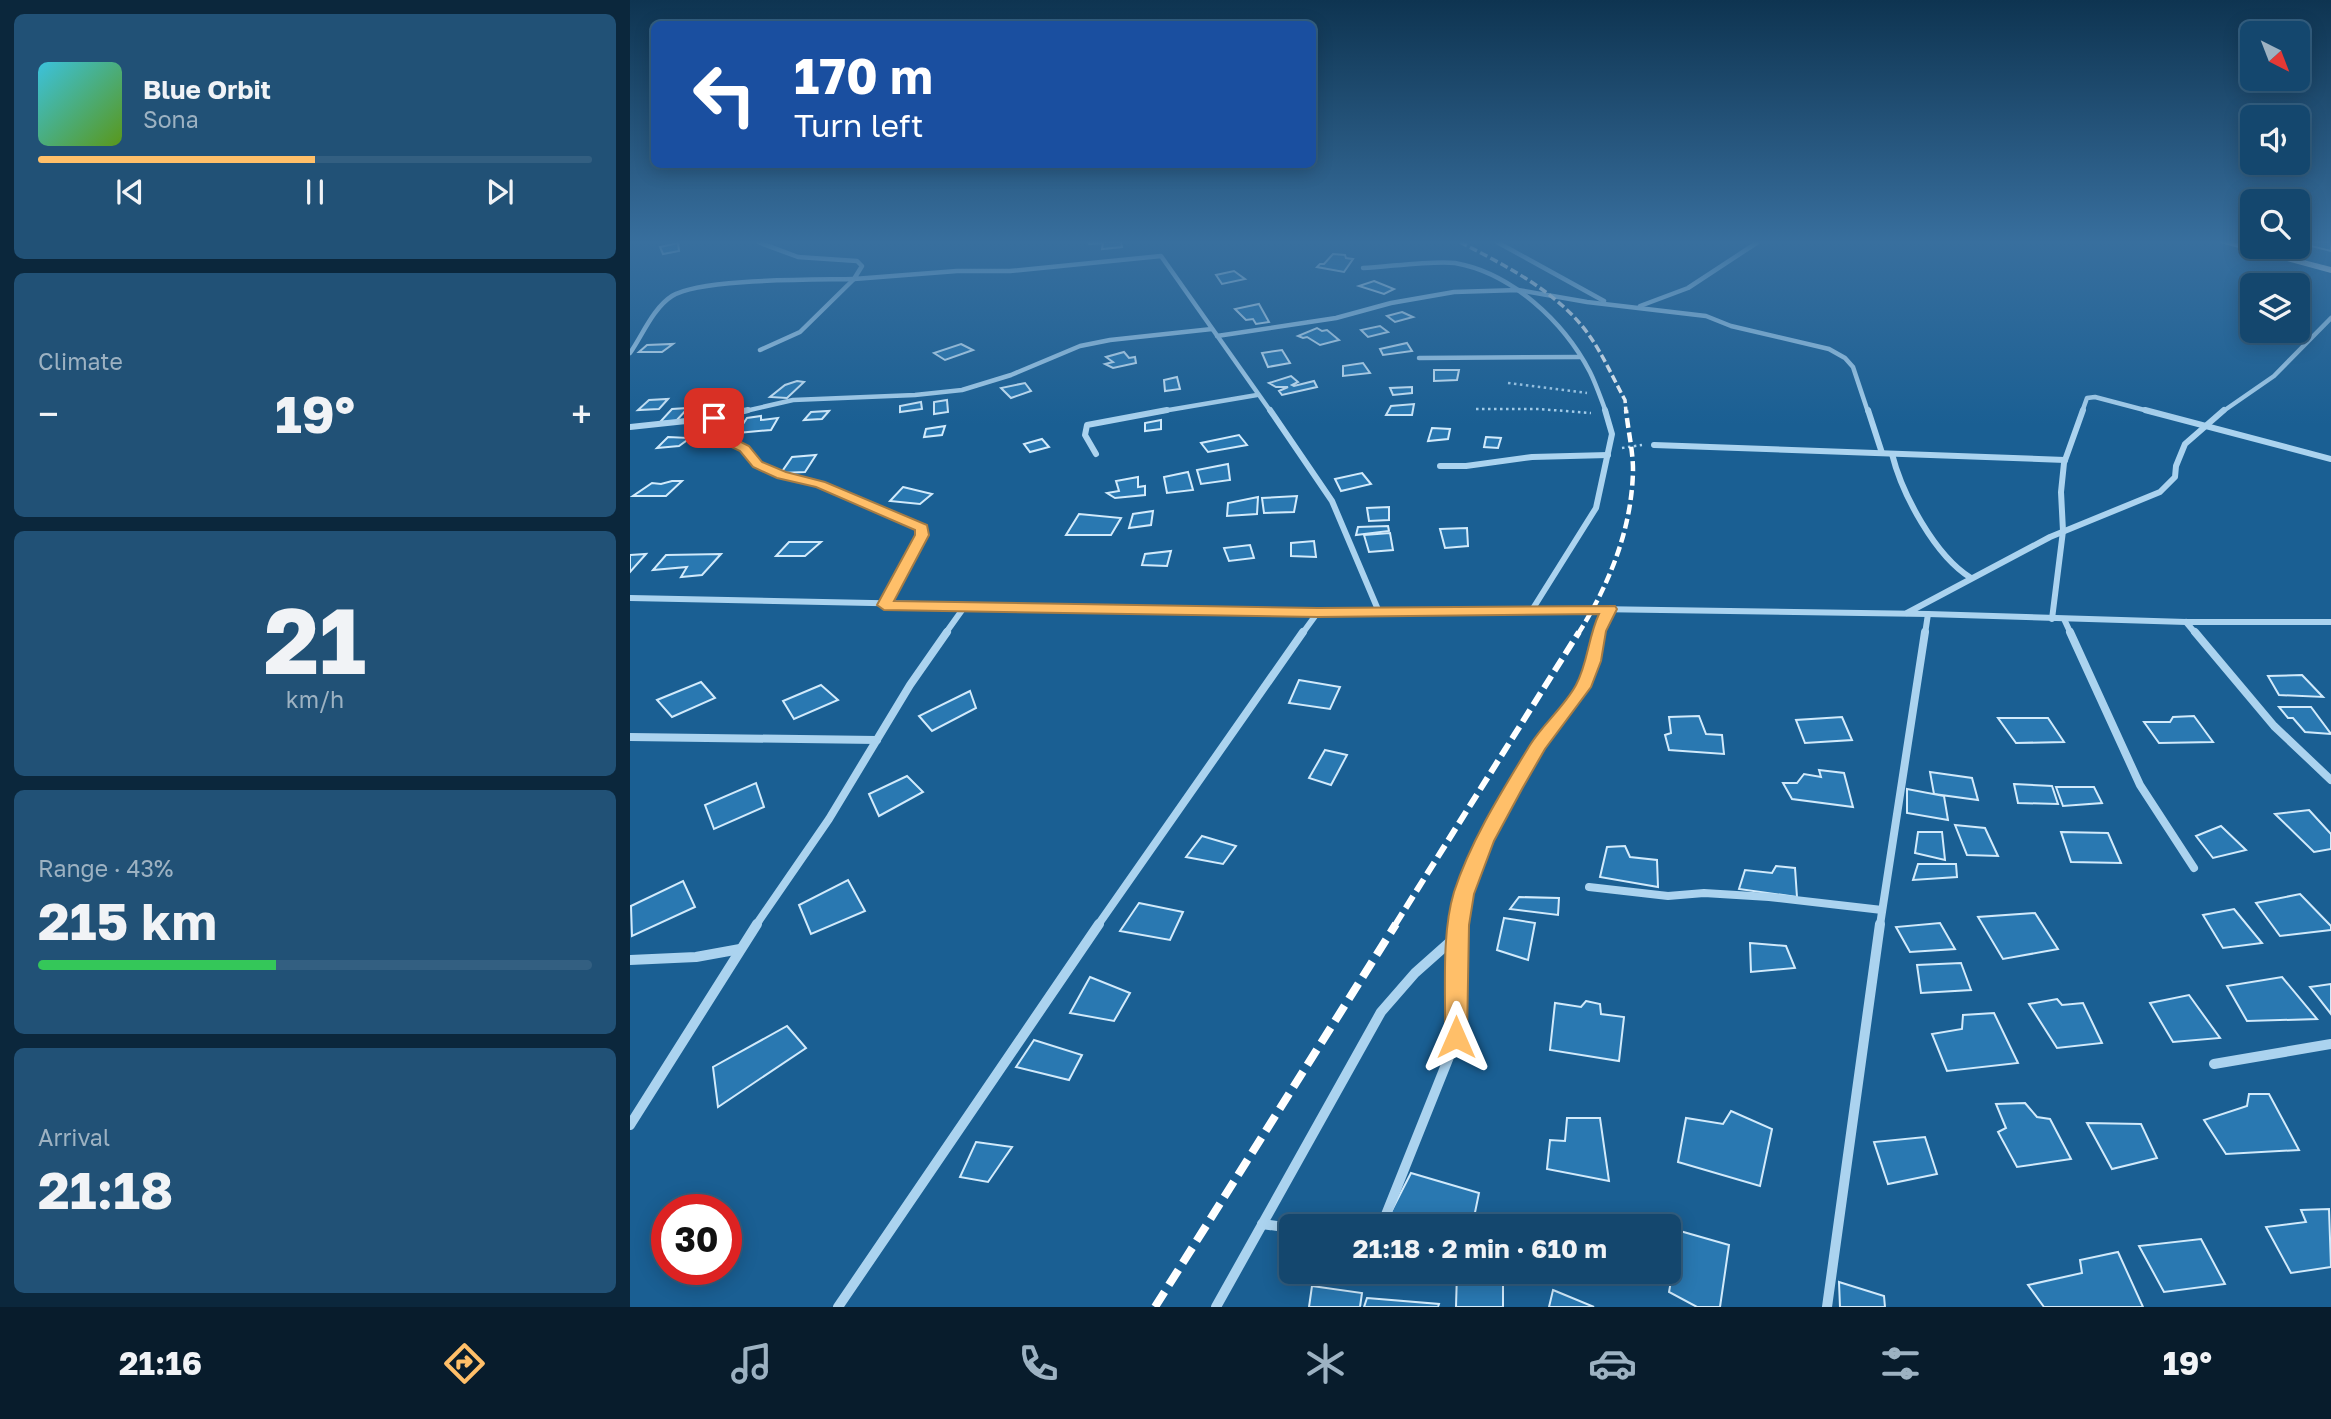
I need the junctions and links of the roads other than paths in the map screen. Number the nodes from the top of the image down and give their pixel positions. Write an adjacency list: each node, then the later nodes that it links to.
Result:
1 (666, 303): 15 (street)
2 (830, 303): 14 (street)
3 (1195, 303): 12 (street)
4 (1391, 303): 13 (street)
5 (1533, 303): 16 (street)
6 (1602, 303): 9 (street)
7 (1610, 303): 9 (street)
8 (1646, 303): 10 (street)
9 (1615, 305): 10 (street)
10 (1635, 307): 24 (street)
11 (2331, 318): 20 (street)
12 (1212, 329): 13 (street); 19 (street)
13 (1217, 337): 18 (street)
14 (760, 349)
15 (630, 353)
16 (1580, 357): 17 (street); 23 (street)
17 (1419, 358)
18 (1258, 395): 25 (street); 38 (street)
19 (714, 418): 21 (street); 33 (street)
20 (2206, 426): 27 (street); 28 (street); 30 (street)
21 (630, 427)
22 (1654, 445): 24 (street)
23 (1609, 453): 29 (street); 36 (street)
24 (1882, 453): 26 (street)
25 (1096, 454)
26 (1892, 454): 28 (street); 31 (street)
27 (2331, 459)
28 (2065, 460): 30 (street)
29 (1440, 466)
30 (2063, 531): 31 (street); 41 (street)
31 (1971, 578): 39 (street)
32 (630, 598): 33 (street)
33 (884, 605): 34 (street)
34 (965, 606): 37 (street); 46 (street)
35 (1609, 609): 36 (street); 39 (street); 51 (street)
36 (1532, 610): 38 (street)
37 (1318, 612): 38 (street); 60 (street)
38 (1379, 612)
39 (1905, 614): 40 (street)
40 (1928, 614): 41 (street); 50 (street)
41 (2052, 619): 42 (street)
42 (2064, 619): 43 (street); 48 (street)
43 (2186, 622): 44 (street); 47 (street)
44 (2331, 622)
45 (630, 737): 46 (street)
46 (877, 740): 52 (street)
47 (2329, 775)
48 (2194, 868)
49 (1589, 887): 50 (street)
50 (1882, 910): 62 (street)
51 (1458, 925): 57 (street); 58 (street)
52 (740, 949): 53 (street); 56 (street)
53 (630, 960)
54 (2331, 1044): 55 (street)
55 (2214, 1064)
56 (630, 1125)
57 (1386, 1214)
58 (1262, 1223): 59 (street); 61 (street)
59 (1279, 1226)
60 (838, 1307)
61 (1216, 1307)
62 (1827, 1307)

